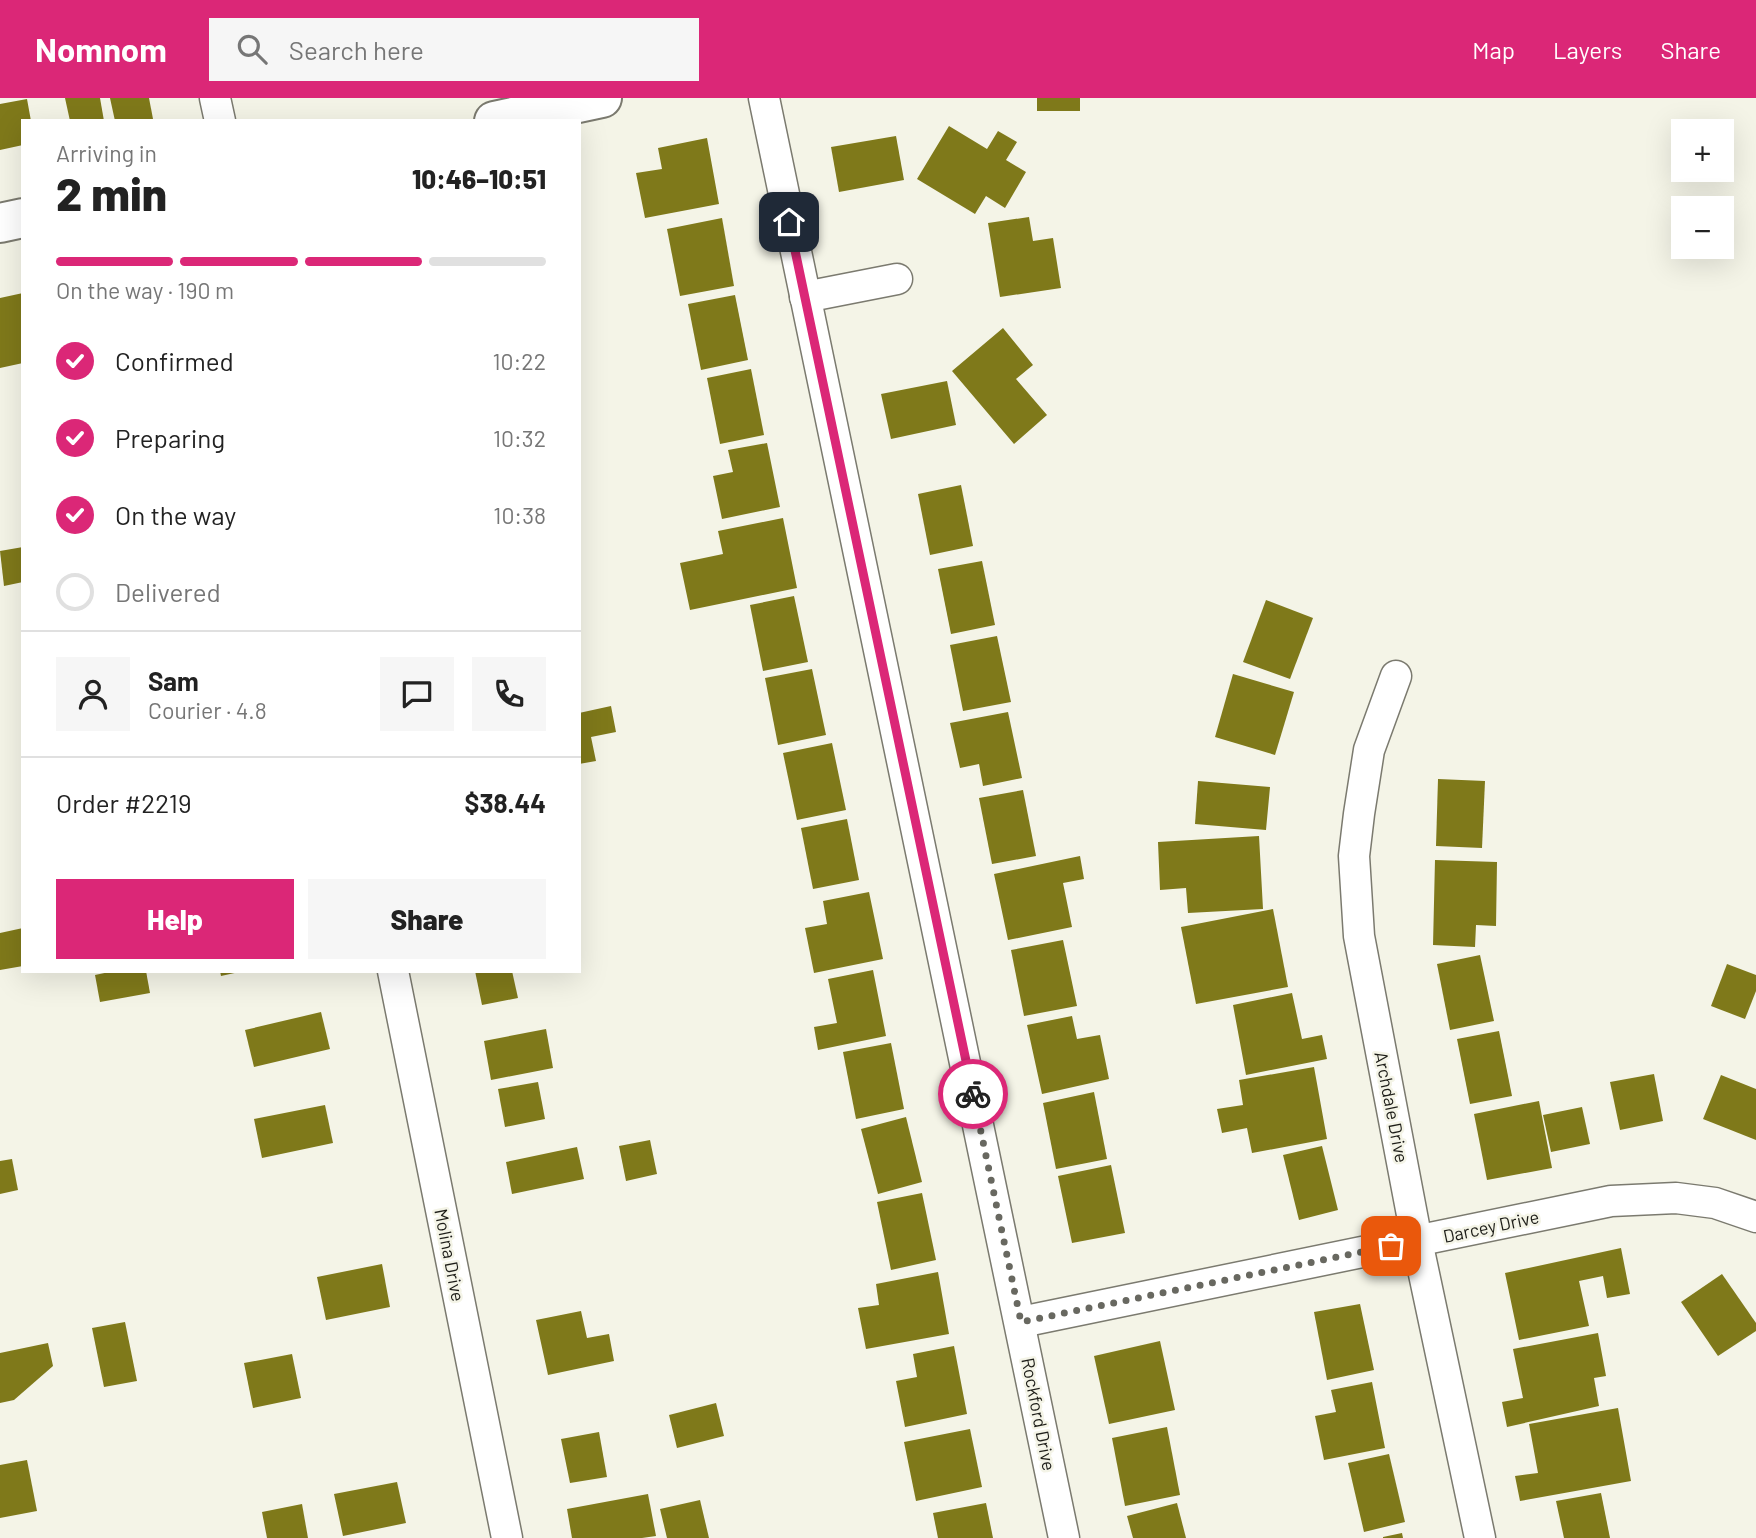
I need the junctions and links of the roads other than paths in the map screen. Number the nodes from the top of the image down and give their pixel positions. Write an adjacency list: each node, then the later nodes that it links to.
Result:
1 (215, 98): 4 (street)
2 (602, 98): 5 (street)
3 (764, 98): 9 (street, Rockford Drive)
4 (220, 119)
5 (503, 119)
6 (21, 218): 7 (street)
7 (0, 223)
8 (897, 279): 9 (street)
9 (805, 297): 14 (street, Rockford Drive)
10 (1396, 676): 13 (street, Archdale Drive)
11 (393, 973): 15 (street, Molina Drive)
12 (1756, 1217): 13 (street, Darcey Drive)
13 (1417, 1241): 14 (street, Darcey Drive); 17 (street, Archdale Drive)
14 (1021, 1322): 16 (street, Rockford Drive)
15 (507, 1538)
16 (1064, 1538)
17 (1480, 1538)

